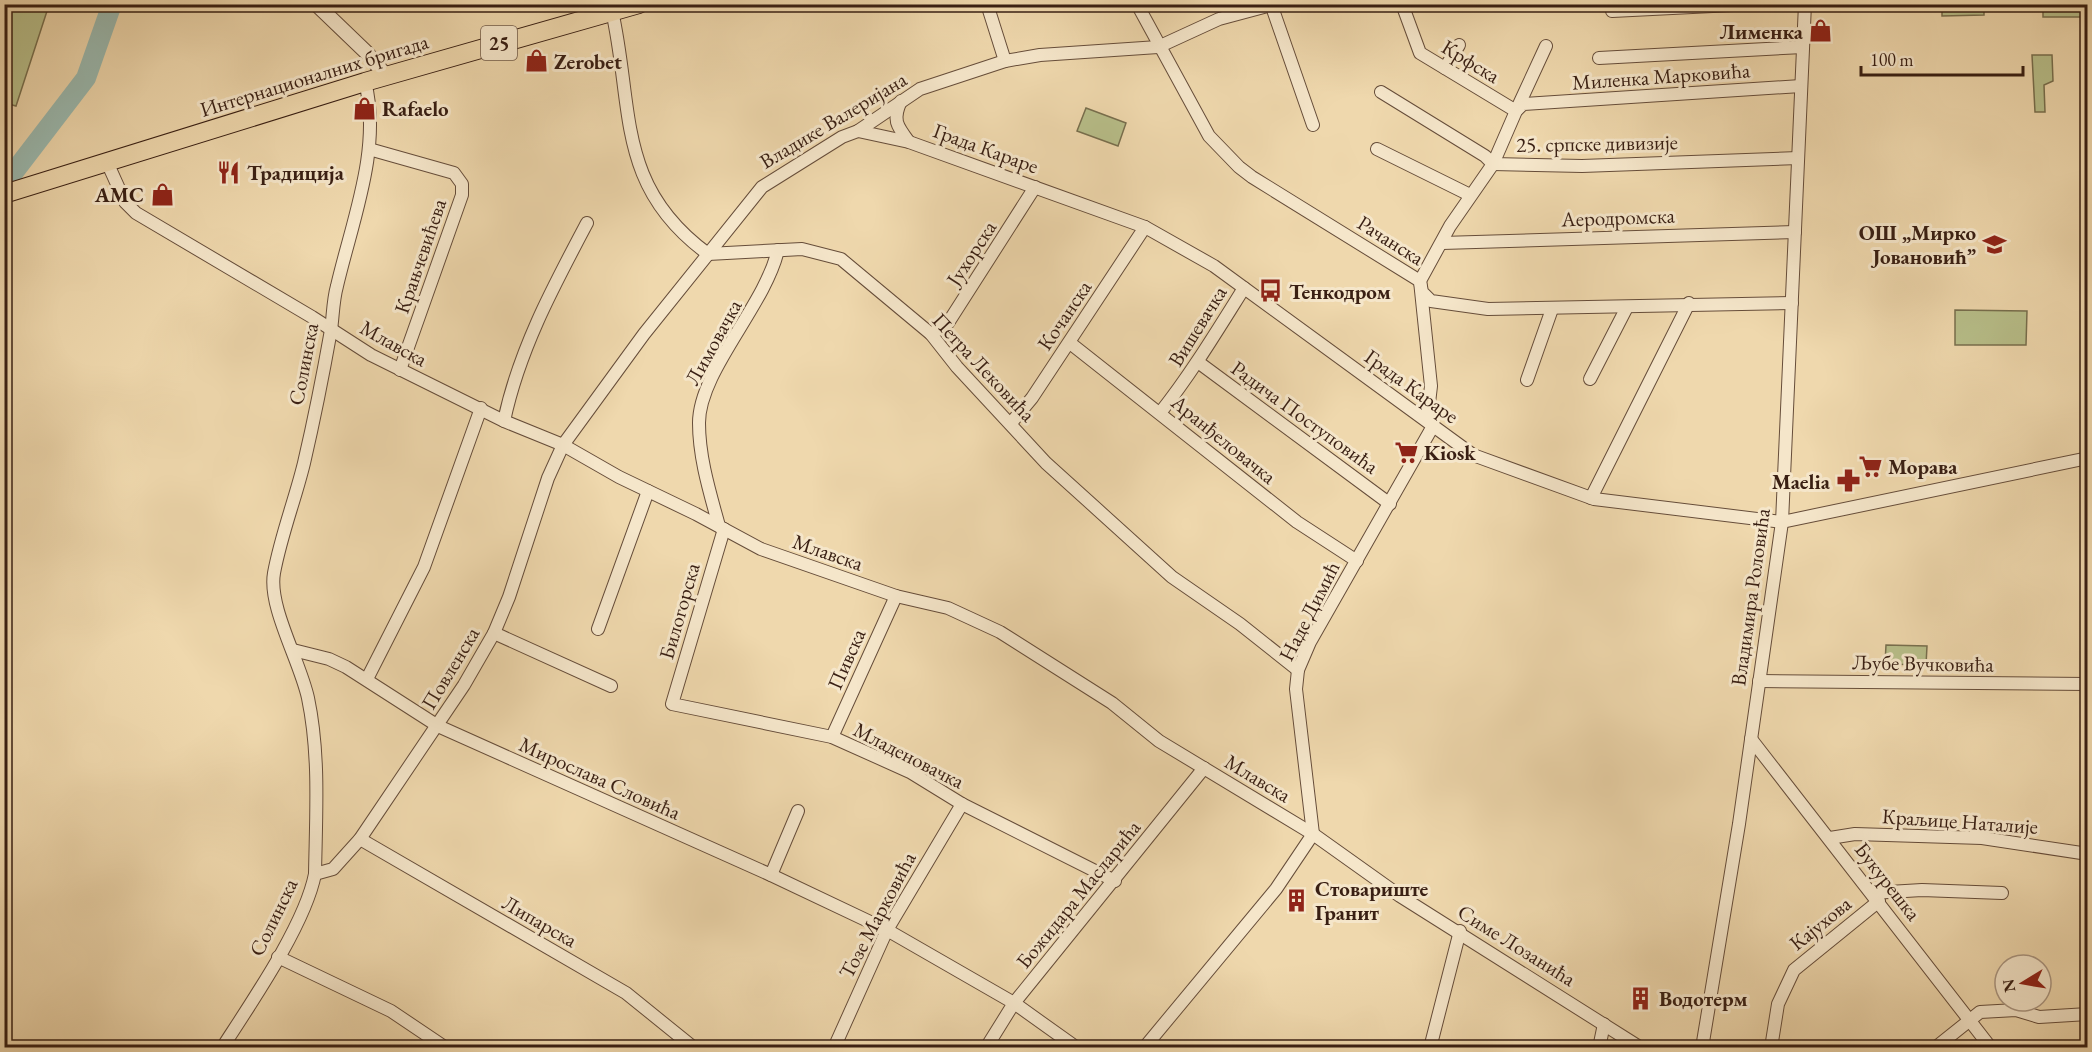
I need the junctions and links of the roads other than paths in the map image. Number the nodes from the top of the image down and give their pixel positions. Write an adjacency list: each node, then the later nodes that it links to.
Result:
1 (316, 4): 18 (street)
2 (639, 4): 9 (main road, Интернационалних бригада / 25)
3 (987, 4): 16 (street)
4 (1137, 4): 13 (street, Рачанска)
5 (1402, 4): 17 (street, Крфска)
6 (1753, 4): 10 (street)
7 (1805, 4): 14 (street, Владимира Роловића)
8 (1272, 5): 13 (street, Владике Валеријана); 24 (street)
9 (612, 11): 18 (main road, Интернационалних бригада / 25); 40 (street)
10 (1612, 11)
11 (1459, 45): 17 (street)
12 (1546, 46): 23 (street)
13 (1158, 47): 16 (street, Владике Валеријана); 41 (street, Рачанска)
14 (1803, 47): 15 (street); 20 (street, Владимира Роловића)
15 (1599, 58)
16 (1005, 61): 22 (street, Владике Валеријана)
17 (1445, 68): 23 (street, Крфска)
18 (386, 76): 19 (main road, Интернационалних бригада / 25)
19 (365, 82): 27 (street, Солинска); 30 (main road, Интернационалних бригада / 25)
20 (1801, 86): 23 (street, Миленка Марковића); 29 (street, Владимира Роловића)
21 (1381, 92): 31 (street, 25. српске дивизије)
22 (902, 99): 25 (street, Владике Валеријана); 26 (street)
23 (1520, 107): 31 (street)
24 (1313, 125)
25 (858, 130): 26 (street, Града Караре); 40 (street, Владике Валеријана)
26 (909, 141): 32 (street, Града Караре)
27 (369, 149): 47 (street, Солинска); 51 (street, Крањчевићева)
28 (1377, 149): 34 (street)
29 (1798, 158): 31 (street, 25. српске дивизије); 37 (street, Владимира Роловића)
30 (107, 162): 33 (main road, Интернационалних бригада / 25); 47 (street, Млавска)
31 (1493, 164): 34 (street)
32 (1035, 187): 36 (street, Града Караре); 48 (street, Јухорска)
33 (4, 194)
34 (1470, 195): 38 (street)
35 (587, 223): 56 (street)
36 (1145, 226): 42 (street, Града Караре); 49 (street, Кочанска)
37 (1795, 232): 38 (street, Аеродромска); 44 (street, Владимира Роловића)
38 (1442, 243): 41 (street)
39 (778, 250): 40 (street, Петра Лековића); 48 (street, Петра Лековића); 65 (street, Лимовачка)
40 (708, 254): 59 (street, Владике Валеријана)
41 (1420, 280): 46 (street, Рачанска); 58 (street, Наде Димић)
42 (1244, 288): 50 (street, Вишевачка); 58 (street, Града Караре)
43 (1689, 303): 44 (street, Рачанска); 45 (street, Рачанска); 62 (street)
44 (1792, 303): 64 (street, Владимира Роловића)
45 (1627, 307): 46 (street, Рачанска); 52 (street)
46 (1552, 309): 53 (street)
47 (331, 329): 51 (street, Млавска); 70 (street, Солинска)
48 (931, 334): 57 (street, Петра Лековића)
49 (1070, 343): 55 (street, Аранђеловачка); 57 (street, Кочанска)
50 (1198, 362): 55 (street, Вишевачка); 63 (street, Радича Поступовића)
51 (400, 370): 54 (street, Млавска)
52 (1590, 379)
53 (1527, 380)
54 (481, 408): 56 (street, Млавска); 72 (street)
55 (1160, 413): 66 (street, Аранђеловачка)
56 (504, 421): 59 (street, Млавска)
57 (1011, 423): 71 (street, Петра Лековића)
58 (1430, 423): 62 (street, Града Караре); 63 (street, Наде Димић)
59 (563, 445): 61 (street, Млавска); 69 (street, Повленска)
60 (2088, 458): 64 (street, Града Караре)
61 (648, 491): 65 (street, Млавска); 68 (street)
62 (1591, 498): 64 (street, Града Караре)
63 (1390, 504): 66 (street, Наде Димић)
64 (1782, 522): 73 (street, Владимира Роловића)
65 (721, 528): 67 (street, Млавска); 76 (street, Билогорска)
66 (1357, 561): 71 (street, Наде Димић)
67 (896, 596): 78 (street, Пивска); 80 (street, Млавска)
68 (598, 629)
69 (494, 633): 75 (street); 77 (street, Повленска)
70 (293, 650): 72 (street); 87 (street, Солинска)
71 (1298, 670): 83 (street, Наде Димић)
72 (367, 679): 77 (street, Мирослава Словића)
73 (1759, 681): 74 (street, Љубе Вучковића); 79 (street, Владимира Роловића)
74 (2088, 684)
75 (610, 687)
76 (672, 704): 78 (street, Младеновачка)
77 (438, 726): 85 (street, Повленска); 88 (street, Мирослава Словића)
78 (832, 737): 81 (street, Младеновачка)
79 (1751, 739): 84 (street, Букурешка); 109 (street, Владимира Роловића)
80 (1204, 768): 83 (street, Млавска); 89 (street, Божидара Масларића)
81 (962, 804): 89 (street, Младеновачка); 92 (street, Тозе Марковића)
82 (798, 811): 88 (street)
83 (1313, 834): 93 (street, Симе Лозанића); 105 (street)
84 (1830, 838): 86 (street, Краљице Наталије); 91 (street, Букурешка)
85 (360, 839): 87 (street, Повленска); 101 (street, Липарска)
86 (2088, 854)
87 (315, 874): 94 (street, Солинска)
88 (771, 875): 92 (street, Мирослава Словића)
89 (1115, 881): 95 (street, Божидара Масларића)
90 (2002, 893): 91 (street)
91 (1875, 897): 97 (street, Букурешка); 110 (street, Кајухова)
92 (887, 930): 95 (street, Мирослава Словића); 102 (street, Тозе Марковића)
93 (1460, 931): 98 (street, Симе Лозанића); 106 (street)
94 (278, 957): 99 (street, Солинска); 100 (street)
95 (1014, 1003): 103 (street, Божидара Масларића); 104 (street, Мирослава Словића)
96 (2088, 1014): 97 (street)
97 (1970, 1019): 111 (street); 112 (street, Букурешка)
98 (1604, 1024): 107 (street); 108 (street, Симе Лозанића)
99 (222, 1047)
100 (446, 1047)
101 (694, 1047)
102 (834, 1047)
103 (986, 1047)
104 (1077, 1047)
105 (1144, 1047)
106 (1430, 1047)
107 (1599, 1047)
108 (1641, 1047)
109 (1702, 1047)
110 (1771, 1047)
111 (1935, 1047)
112 (1991, 1047)

